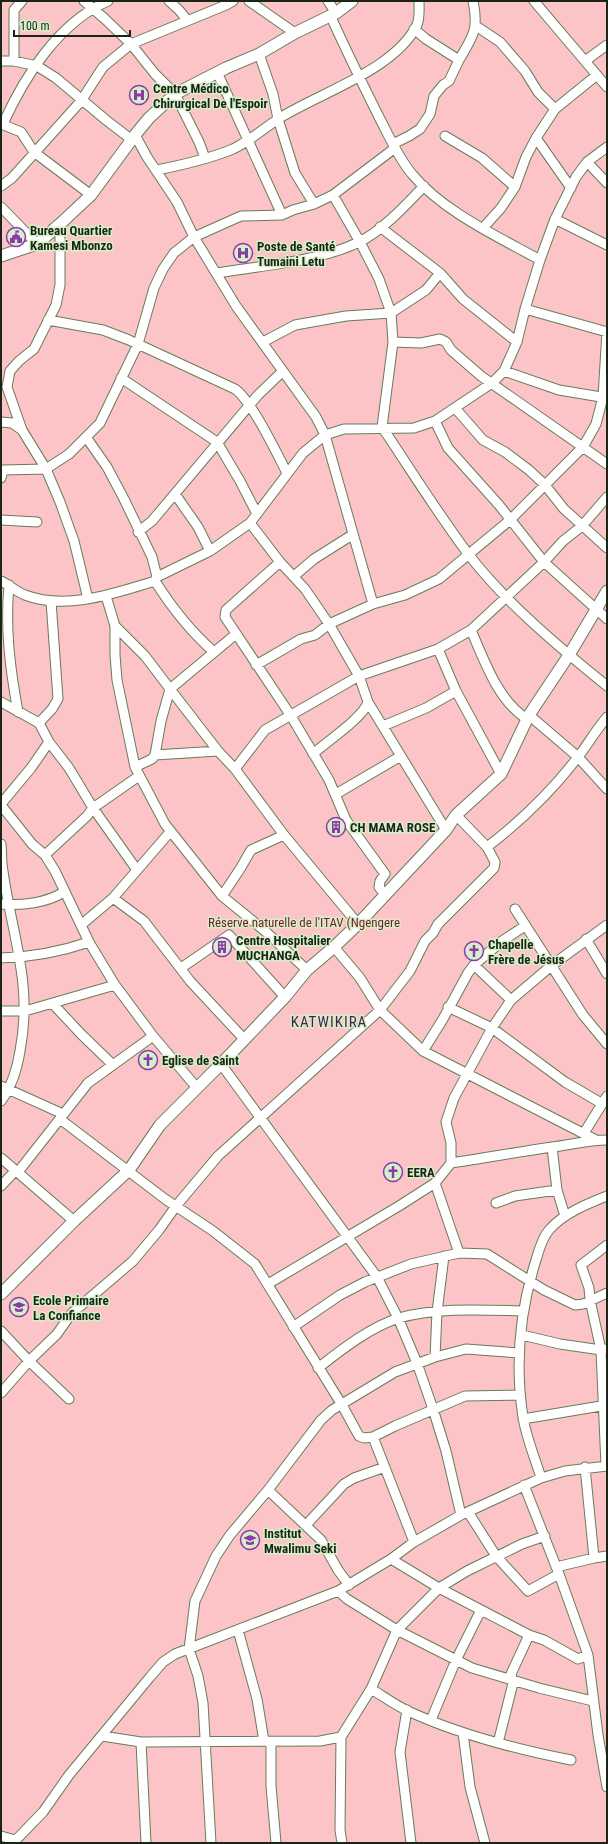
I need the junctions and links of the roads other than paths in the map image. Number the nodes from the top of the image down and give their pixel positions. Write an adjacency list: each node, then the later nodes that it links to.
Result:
1 (22, 1): 23 (street)
2 (84, 1): 12 (street)
3 (108, 1): 12 (street)
4 (169, 1): 14 (street)
5 (233, 1): 14 (street)
6 (250, 1): 17 (street)
7 (328, 1): 13 (street)
8 (352, 1): 13 (street)
9 (419, 1): 16 (street)
10 (473, 1): 15 (street)
11 (534, 1): 24 (street)
12 (92, 8): 18 (street); 25 (street)
13 (333, 14): 17 (street); 28 (street)
14 (187, 20): 18 (street)
15 (476, 26): 21 (street); 32 (street)
16 (414, 29): 21 (street); 28 (street)
17 (294, 33): 20 (street)
18 (131, 44): 30 (street); 31 (street)
19 (607, 45): 24 (street)
20 (259, 54): 26 (street); 33 (street)
21 (459, 60): 39 (street)
22 (1, 61): 23 (street)
23 (14, 61): 25 (street)
24 (585, 61): 27 (street)
25 (37, 66): 31 (street); 34 (street)
26 (217, 72): 30 (street); 38 (street)
27 (597, 75): 29 (street); 32 (street)
28 (358, 76): 33 (street); 39 (street)
29 (607, 87)
30 (175, 94): 36 (street); 42 (street)
31 (81, 100): 36 (street); 41 (street)
32 (555, 109): 37 (street)
33 (278, 119): 38 (street); 52 (street)
34 (2, 124): 41 (street)
35 (445, 136): 48 (street)
36 (134, 137): 44 (street); 50 (street)
37 (536, 138): 48 (street); 49 (street)
38 (248, 142): 42 (street); 54 (street)
39 (394, 146): 47 (street); 51 (street)
40 (607, 147): 43 (street)
41 (34, 152): 46 (street); 50 (street)
42 (205, 158): 44 (street)
43 (587, 162): 45 (street); 49 (street)
44 (157, 170): 59 (street)
45 (607, 183)
46 (1, 186)
47 (424, 186): 57 (street); 58 (street)
48 (515, 187): 58 (street)
49 (571, 188): 55 (street)
50 (91, 195): 56 (street)
51 (333, 195): 52 (street); 60 (street)
52 (314, 204): 54 (street)
53 (1, 207): 61 (street)
54 (282, 215): 59 (street)
55 (555, 219): 62 (street); 64 (street)
56 (60, 224): 61 (street); 69 (street)
57 (380, 227): 60 (street); 66 (street)
58 (483, 228): 64 (street)
59 (194, 237): 65 (street); 74 (street)
60 (360, 242): 65 (street); 68 (street)
61 (37, 244): 63 (street)
62 (607, 245)
63 (1, 256)
64 (540, 260): 67 (street)
65 (217, 273): 71 (street)
66 (440, 273): 68 (street); 73 (street)
67 (525, 310): 70 (street); 73 (street)
68 (391, 312): 71 (street); 72 (street)
69 (48, 320): 74 (street); 85 (street)
70 (607, 331): 79 (street)
71 (263, 342): 75 (street)
72 (392, 342): 78 (street); 84 (street)
73 (517, 342): 76 (street)
74 (138, 344): 77 (street); 80 (street)
75 (283, 371): 80 (street); 86 (street)
76 (504, 371): 78 (street); 79 (street)
77 (121, 378): 87 (street); 88 (street)
78 (492, 384): 81 (street); 89 (street)
79 (605, 398): 89 (street)
80 (249, 404): 88 (street); 93 (street)
81 (455, 408): 82 (street); 94 (street)
82 (435, 421): 84 (street); 99 (street)
83 (1, 422): 85 (street)
84 (382, 427): 86 (street); 107 (street)
85 (22, 430): 91 (street)
86 (325, 435): 93 (street); 104 (street)
87 (86, 437): 91 (street); 103 (street)
88 (217, 442): 95 (street); 97 (street)
89 (583, 447): 90 (street); 94 (street)
90 (607, 464)
91 (46, 469): 92 (street); 116 (street)
92 (2, 472)
93 (287, 473): 97 (street)
94 (545, 485): 99 (street); 102 (street)
95 (175, 494): 103 (street); 106 (street)
96 (607, 496): 102 (street)
97 (257, 514): 101 (street)
98 (1, 520): 100 (street)
99 (510, 520): 107 (street); 109 (street)
100 (37, 522)
101 (250, 523): 106 (street); 108 (street)
102 (582, 526): 105 (street); 109 (street)
103 (138, 532): 111 (street)
104 (352, 535): 110 (street); 118 (street)
105 (607, 548)
106 (210, 550): 111 (street)
107 (470, 555): 115 (street); 118 (street)
108 (280, 562): 110 (street); 124 (street)
109 (544, 562): 115 (street); 119 (street)
110 (294, 576): 121 (street)
111 (156, 579): 114 (street); 126 (street)
112 (5, 583): 117 (street); 135 (street)
113 (607, 591): 119 (street)
114 (106, 596): 116 (street); 122 (street)
115 (508, 597): 123 (street); 127 (street)
116 (88, 600): 117 (street)
117 (51, 601): 139 (street)
118 (373, 604): 121 (street)
119 (596, 609): 120 (street); 127 (street)
120 (607, 619)
121 (329, 624): 128 (street); 129 (street)
122 (115, 626): 131 (street); 147 (street)
123 (471, 630): 125 (street); 137 (street)
124 (236, 634): 126 (street); 128 (street)
125 (438, 649): 129 (street); 132 (street)
126 (214, 652): 131 (street)
127 (569, 655): 130 (street); 137 (street)
128 (256, 665): 136 (street)
129 (359, 676): 134 (street); 136 (street)
130 (607, 686)
131 (170, 689): 142 (street); 144 (street)
132 (456, 691): 140 (street); 149 (street)
133 (1, 702): 135 (street)
134 (368, 702): 140 (street); 143 (street)
135 (18, 712): 139 (street)
136 (291, 716): 143 (street); 148 (street)
137 (528, 717): 146 (street); 149 (street)
138 (607, 717): 146 (street)
139 (39, 723): 141 (street)
140 (384, 726): 145 (street)
141 (49, 742): 153 (street); 154 (street)
142 (218, 751): 144 (street); 148 (street)
143 (313, 754): 152 (street)
144 (155, 755): 147 (street)
145 (401, 756): 152 (street); 156 (street)
146 (578, 757): 151 (street); 160 (street)
147 (135, 767): 150 (street)
148 (235, 769): 158 (street)
149 (501, 774): 155 (street)
150 (139, 776): 154 (street); 157 (street)
151 (607, 789)
152 (336, 794): 164 (street)
153 (1, 804): 161 (street)
154 (93, 808): 161 (street); 162 (street)
155 (456, 815): 156 (street); 160 (street)
156 (446, 830): 164 (street)
157 (170, 832): 162 (street); 165 (street)
158 (284, 834): 165 (street); 169 (street)
159 (1, 844): 167 (street)
160 (487, 847): 188 (street)
161 (45, 855): 163 (street)
162 (137, 870): 166 (street)
163 (64, 892): 167 (street); 170 (street)
164 (385, 895): 169 (street)
165 (222, 896): 181 (street)
166 (113, 898): 170 (street); 180 (street)
167 (5, 904): 177 (street)
168 (515, 909): 172 (street)
169 (358, 924): 175 (street)
170 (81, 925): 174 (street)
171 (607, 925): 173 (street)
172 (525, 926): 178 (street); 179 (street)
173 (586, 939): 179 (street); 182 (street)
174 (90, 942): 177 (street); 183 (street)
175 (334, 947): 181 (street); 188 (street)
176 (1, 958): 177 (street)
177 (20, 958): 190 (street)
178 (474, 965): 185 (street); 187 (street)
179 (551, 966): 185 (street); 194 (street)
180 (181, 968): 184 (street); 193 (street)
181 (307, 970): 184 (street)
182 (607, 974)
183 (115, 985): 186 (street); 192 (street)
184 (285, 997): 193 (street)
185 (511, 1000): 191 (street)
186 (54, 1004): 190 (street); 197 (street)
187 (448, 1007): 191 (street); 195 (street)
188 (380, 1010): 195 (street); 205 (street)
189 (1, 1011): 190 (street)
190 (25, 1011): 199 (street)
191 (492, 1028): 198 (street); 203 (street)
192 (153, 1036): 197 (street); 200 (street)
193 (244, 1039): 196 (street)
194 (607, 1044)
195 (423, 1051): 198 (street)
196 (221, 1064): 200 (street); 205 (street)
197 (113, 1065): 204 (street)
198 (468, 1073): 206 (street); 211 (street)
199 (5, 1088): 202 (street); 204 (street)
200 (197, 1088): 212 (street)
201 (607, 1096): 203 (street)
202 (1, 1101)
203 (601, 1103): 206 (street)
204 (62, 1116): 212 (street); 213 (street)
205 (261, 1119): 219 (street); 222 (street)
206 (584, 1133): 207 (street)
207 (596, 1140): 208 (street); 209 (street)
208 (607, 1140)
209 (552, 1147): 211 (street); 216 (street)
210 (1, 1158): 213 (street)
211 (451, 1163): 214 (street)
212 (129, 1170): 219 (street); 221 (street)
213 (17, 1171): 215 (street); 221 (street)
214 (435, 1183): 222 (street); 224 (street)
215 (1, 1186)
216 (558, 1190): 218 (street); 220 (street)
217 (607, 1196): 220 (street)
218 (496, 1202)
219 (176, 1206): 228 (street); 241 (street)
220 (566, 1216): 227 (street)
221 (74, 1221): 230 (street)
222 (347, 1236): 226 (street); 228 (street)
223 (607, 1245): 231 (street)
224 (459, 1253): 225 (street); 227 (street)
225 (444, 1256): 226 (street); 233 (street)
226 (377, 1277): 234 (street); 235 (street)
227 (529, 1281): 231 (street); 232 (street)
228 (268, 1284): 235 (street)
229 (607, 1292): 231 (street)
230 (1, 1294)
231 (590, 1300): 238 (street)
232 (524, 1311): 233 (street); 237 (street)
233 (437, 1312): 234 (street); 240 (street)
234 (398, 1318): 242 (street); 243 (street)
235 (294, 1327): 243 (street)
236 (1, 1331): 241 (street)
237 (522, 1335): 238 (street); 239 (street)
238 (604, 1349): 248 (street)
239 (519, 1353): 240 (street); 245 (street)
240 (436, 1357): 242 (street)
241 (29, 1361): 244 (street); 246 (street)
242 (417, 1363): 247 (street); 249 (street)
243 (318, 1368): 247 (street)
244 (1, 1393)
245 (520, 1395): 249 (street); 250 (street)
246 (69, 1399)
247 (342, 1404): 251 (street); 257 (street)
248 (606, 1405): 250 (street); 252 (street)
249 (433, 1409): 251 (street); 258 (street)
250 (523, 1419): 255 (street)
251 (373, 1437): 253 (street)
252 (606, 1466): 254 (street)
253 (385, 1467): 259 (street); 261 (street)
254 (585, 1467): 255 (street); 264 (street)
255 (541, 1478): 256 (street)
256 (524, 1486): 258 (street); 260 (street)
257 (268, 1490): 259 (street); 274 (street)
258 (465, 1514): 261 (street); 262 (street)
259 (306, 1525): 267 (street)
260 (545, 1536): 262 (street); 266 (street)
261 (414, 1542): 265 (street)
262 (496, 1556): 266 (street); 268 (street)
263 (607, 1556): 264 (street)
264 (594, 1558): 266 (street)
265 (391, 1559): 267 (street); 268 (street)
266 (558, 1571): 275 (street)
267 (349, 1585): 269 (street)
268 (440, 1588): 270 (street); 272 (street)
269 (338, 1591): 271 (street); 272 (street)
270 (481, 1610): 273 (street); 276 (street)
271 (238, 1630): 274 (street); 286 (street)
272 (396, 1630): 276 (street); 278 (street)
273 (530, 1635): 275 (street); 277 (street)
274 (189, 1649): 283 (street); 285 (street)
275 (588, 1655): 279 (street)
276 (456, 1660): 277 (street); 281 (street)
277 (512, 1679): 279 (street); 288 (street)
278 (371, 1689): 280 (street); 284 (street)
279 (593, 1701): 290 (street)
280 (407, 1710): 281 (street); 298 (street)
281 (431, 1720): 282 (street)
282 (463, 1733): 288 (street); 299 (street)
283 (102, 1736): 287 (street); 293 (street)
284 (341, 1737): 286 (street); 297 (street)
285 (206, 1740): 286 (street); 287 (street); 295 (street)
286 (264, 1741): 296 (street)
287 (140, 1742): 294 (street)
288 (498, 1743): 289 (street)
289 (571, 1760)
290 (605, 1770): 291 (street)
291 (607, 1787)
292 (1, 1836): 293 (street)
293 (14, 1842)
294 (146, 1843)
295 (211, 1843)
296 (276, 1843)
297 (342, 1843)
298 (411, 1843)
299 (485, 1843)

